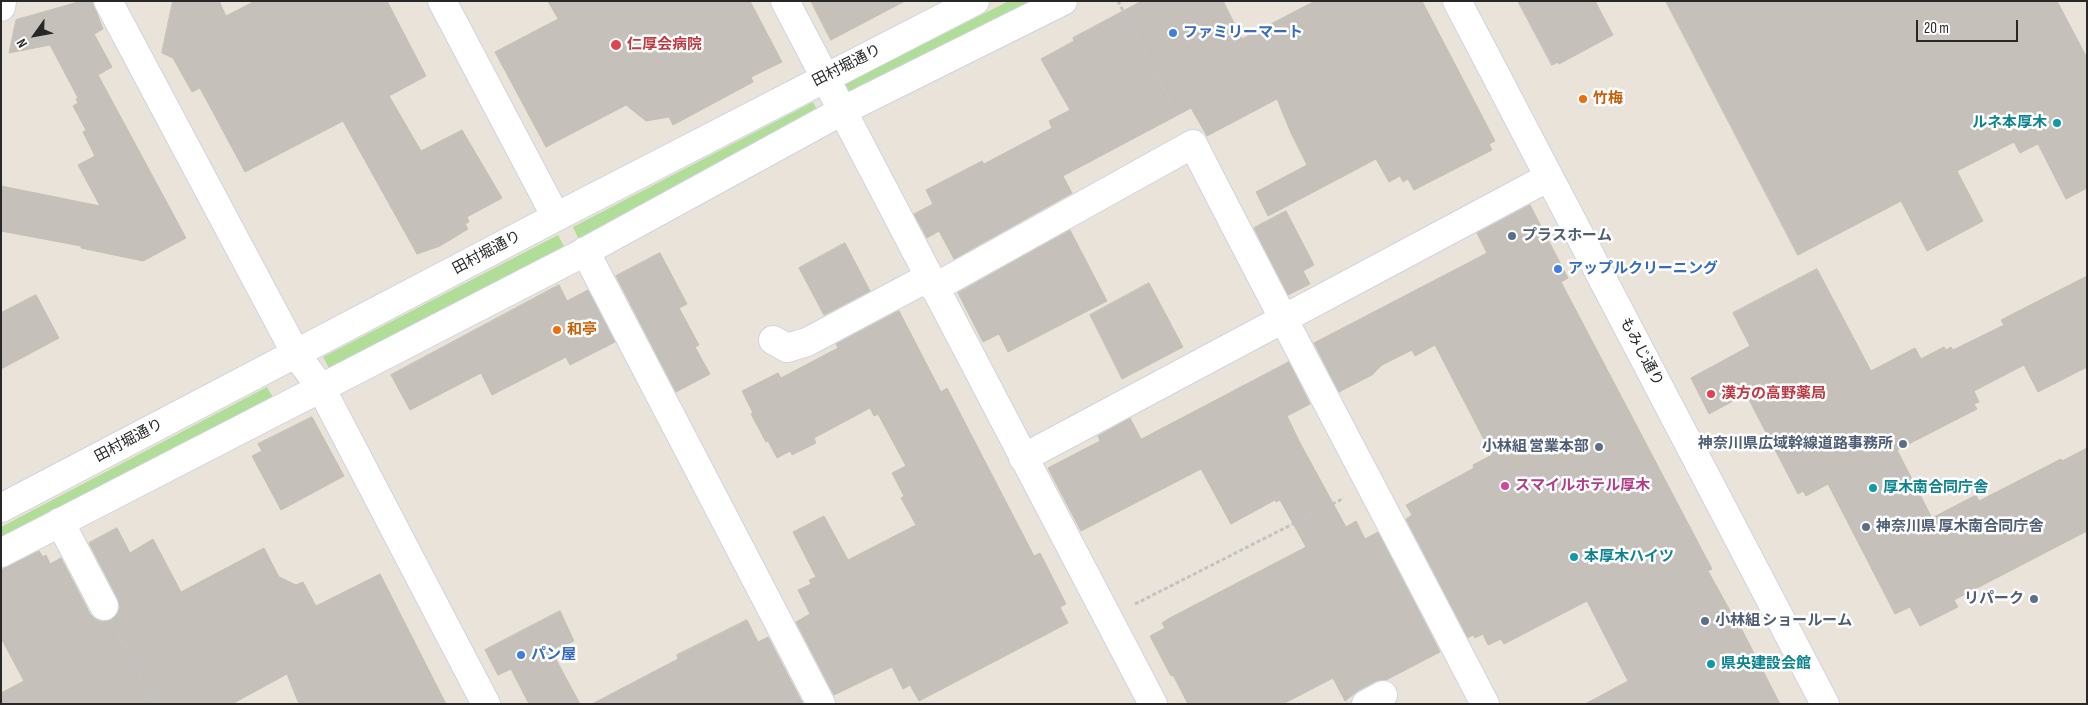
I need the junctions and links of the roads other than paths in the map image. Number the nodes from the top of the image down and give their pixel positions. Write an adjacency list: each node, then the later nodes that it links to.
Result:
1 (2, 1): 8 (street)
2 (108, 1): 17 (street)
3 (442, 1): 12 (street)
4 (785, 1): 9 (street)
5 (975, 1): 9 (street, 田村堀通り)
6 (1063, 1): 10 (street)
7 (1457, 1): 11 (street, もみじ通り)
8 (1, 7)
9 (826, 77): 10 (street); 12 (street, 田村堀通り)
10 (842, 111): 13 (street); 14 (street)
11 (1549, 177): 15 (street); 28 (street, もみじ通り)
12 (556, 217): 17 (street, 田村堀通り)
13 (585, 251): 18 (street); 25 (street)
14 (931, 282): 15 (street); 16 (street); 19 (street)
15 (1283, 319): 19 (street); 27 (street)
16 (773, 340)
17 (296, 354): 18 (street); 20 (street, 田村堀通り)
18 (320, 388): 21 (street); 24 (street)
19 (1023, 458): 26 (street)
20 (5, 499)
21 (60, 522): 22 (street); 23 (street)
22 (1, 553)
23 (104, 606)
24 (486, 704)
25 (822, 704)
26 (1153, 704)
27 (1484, 704)
28 (1824, 704)

